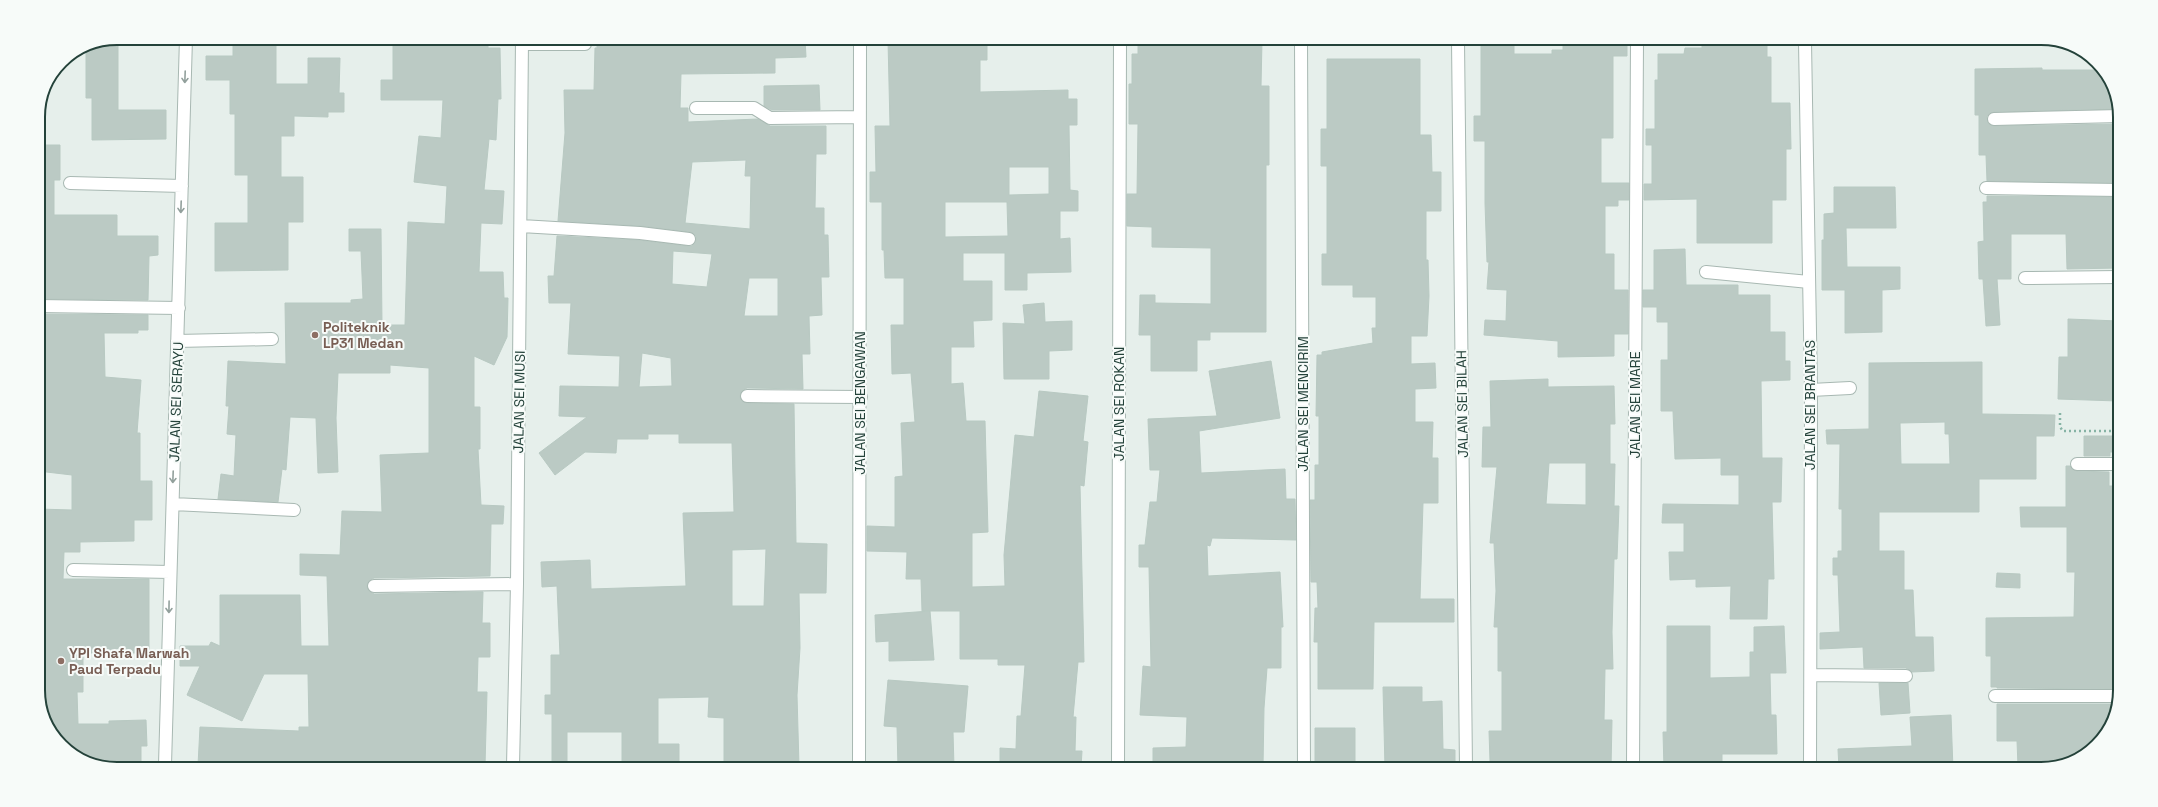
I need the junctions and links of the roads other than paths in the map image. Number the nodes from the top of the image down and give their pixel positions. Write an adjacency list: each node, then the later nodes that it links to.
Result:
1 (186, 45): 14 (street, JALAN SEI SERAYU, one-way to 14)
2 (522, 45): 17 (street, JALAN SEI MUSI)
3 (860, 45): 11 (street, JALAN SEI BENGAWAN)
4 (1120, 45): 46 (street, JALAN SEI ROKAN)
5 (1301, 45): 47 (street, JALAN SEI MENCIRIM)
6 (1458, 45): 48 (street, JALAN SEI BILAH)
7 (1637, 45): 49 (street, JALAN SEI MARE)
8 (1806, 45): 22 (street, JALAN SEI BRANTAS)
9 (696, 108): 11 (street)
10 (2113, 116): 12 (street)
11 (859, 117): 30 (street, JALAN SEI BENGAWAN)
12 (1994, 119)
13 (70, 183): 14 (street)
14 (182, 186): 24 (street, JALAN SEI SERAYU, one-way to 24)
15 (1986, 188): 16 (street)
16 (2113, 190)
17 (521, 226): 18 (street); 37 (street, JALAN SEI MUSI)
18 (689, 239)
19 (1706, 272): 22 (street)
20 (2113, 277): 21 (street)
21 (2025, 278)
22 (1809, 282): 28 (street, JALAN SEI BRANTAS)
23 (45, 306): 24 (street)
24 (179, 308): 26 (street, JALAN SEI SERAYU)
25 (272, 339): 26 (street)
26 (177, 341): 33 (street, JALAN SEI SERAYU, one-way to 33)
27 (1850, 388): 28 (street)
28 (1811, 390): 39 (street, JALAN SEI BRANTAS)
29 (747, 396): 30 (street)
30 (861, 397): 45 (street, JALAN SEI BENGAWAN)
31 (2077, 464): 32 (street)
32 (2113, 464)
33 (173, 504): 34 (street); 36 (street, JALAN SEI SERAYU)
34 (294, 510)
35 (72, 570): 36 (street)
36 (170, 572): 43 (street, JALAN SEI SERAYU, one-way to 43)
37 (517, 584): 38 (street); 44 (street, JALAN SEI MUSI)
38 (374, 586)
39 (1812, 675): 40 (street); 50 (street, JALAN SEI BRANTAS)
40 (1906, 676)
41 (1995, 696): 42 (street)
42 (2112, 696)
43 (165, 762)
44 (513, 762)
45 (859, 762)
46 (1118, 762)
47 (1304, 762)
48 (1466, 762)
49 (1633, 762)
50 (1810, 762)

